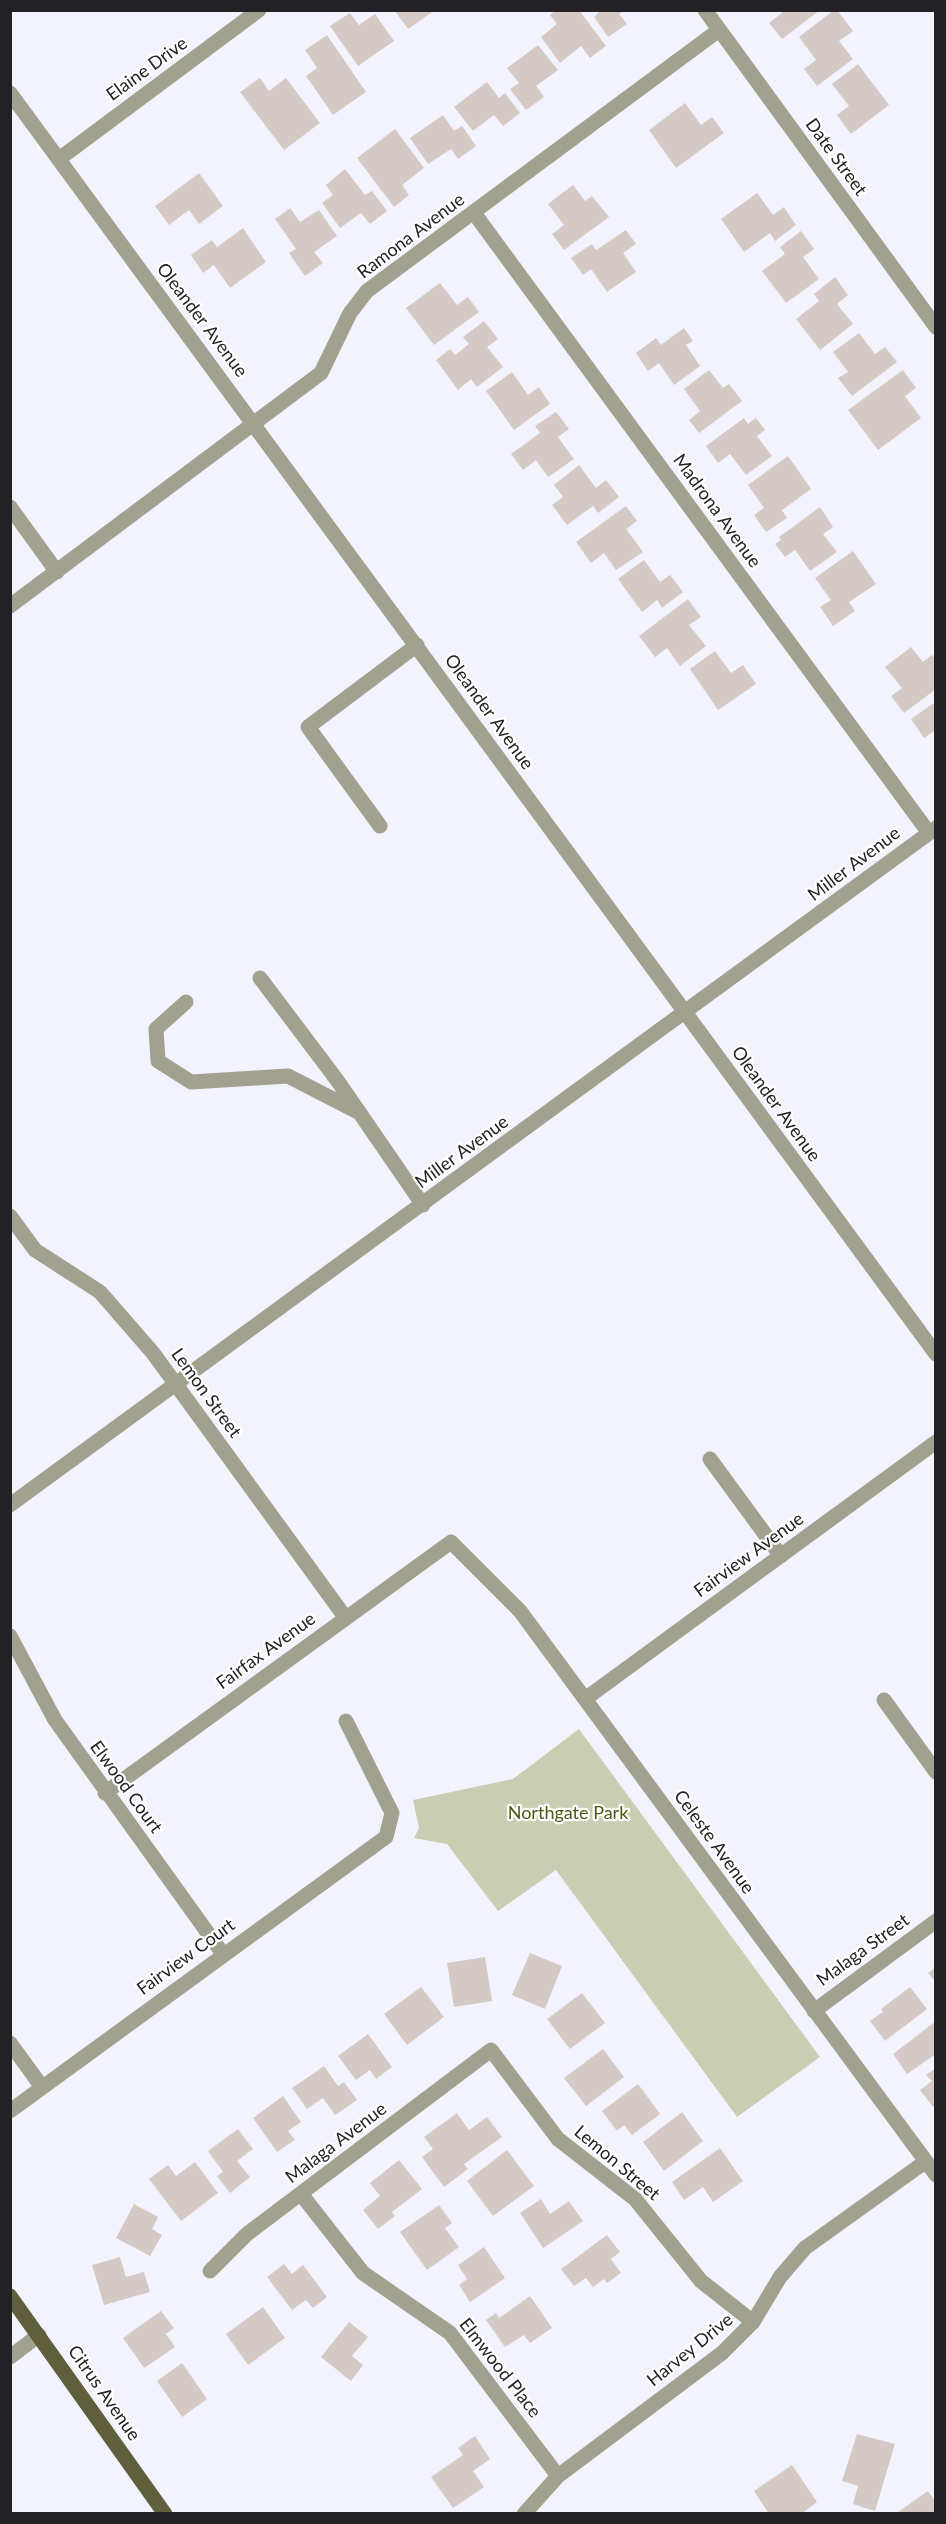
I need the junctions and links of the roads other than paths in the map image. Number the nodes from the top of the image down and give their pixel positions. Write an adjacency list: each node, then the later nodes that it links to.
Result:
1 (259, 10): 5 (street, Elaine Drive)
2 (705, 10): 3 (street, Date Street)
3 (719, 30): 6 (street, Ramona Avenue); 7 (street, Date Street)
4 (10, 93): 5 (street, Oleander Avenue)
5 (59, 159): 8 (street, Oleander Avenue)
6 (474, 213): 8 (street, Ramona Avenue); 14 (street, Madrona Avenue)
7 (936, 327)
8 (255, 424): 10 (street, Ramona Avenue); 12 (street, Oleander Avenue)
9 (10, 507): 10 (street)
10 (57, 572): 11 (street, Ramona Avenue)
11 (10, 606)
12 (417, 645): 13 (street); 17 (street, Oleander Avenue)
13 (381, 826)
14 (932, 831): 17 (street, Miller Avenue)
15 (260, 978): 18 (street)
16 (186, 1002): 18 (street)
17 (686, 1013): 19 (street, Miller Avenue); 21 (street, Oleander Avenue)
18 (360, 1113): 19 (street)
19 (423, 1205): 22 (street, Miller Avenue)
20 (10, 1216): 22 (street, Lemon Street)
21 (936, 1354)
22 (176, 1386): 25 (street, Miller Avenue); 28 (street, Lemon Street)
23 (936, 1442): 27 (street, Fairview Avenue)
24 (710, 1459): 27 (street)
25 (10, 1505)
26 (451, 1542): 28 (street, Fairfax Avenue); 30 (street, Celeste Avenue)
27 (781, 1556): 30 (street, Fairview Avenue)
28 (345, 1617): 34 (street, Fairfax Avenue)
29 (10, 1636): 34 (street, Elwood Court)
30 (585, 1699): 37 (street, Celeste Avenue)
31 (884, 1700): 33 (street)
32 (346, 1721): 36 (street, Fairview Court)
33 (936, 1772)
34 (105, 1793): 36 (street, Elwood Court)
35 (936, 1921): 37 (street, Malaga Street)
36 (224, 1954): 40 (street, Fairview Court)
37 (814, 2011): 42 (street, Celeste Avenue)
38 (10, 2043): 40 (street)
39 (491, 2050): 44 (street, Malaga Avenue); 47 (street, Lemon Street)
40 (42, 2087): 41 (street, Fairview Court)
41 (10, 2111)
42 (925, 2162): 43 (street, Celeste Avenue); 47 (street, Harvey Drive)
43 (936, 2175)
44 (301, 2194): 45 (street, Malaga Avenue); 50 (street, Elmwood Place)
45 (210, 2271)
46 (10, 2296): 48 (main road, Citrus Avenue)
47 (753, 2322): 50 (street, Harvey Drive)
48 (39, 2335): 49 (street); 51 (main road, Citrus Avenue)
49 (10, 2357)
50 (558, 2476): 52 (street, Harvey Drive)
51 (165, 2514)
52 (524, 2514)

